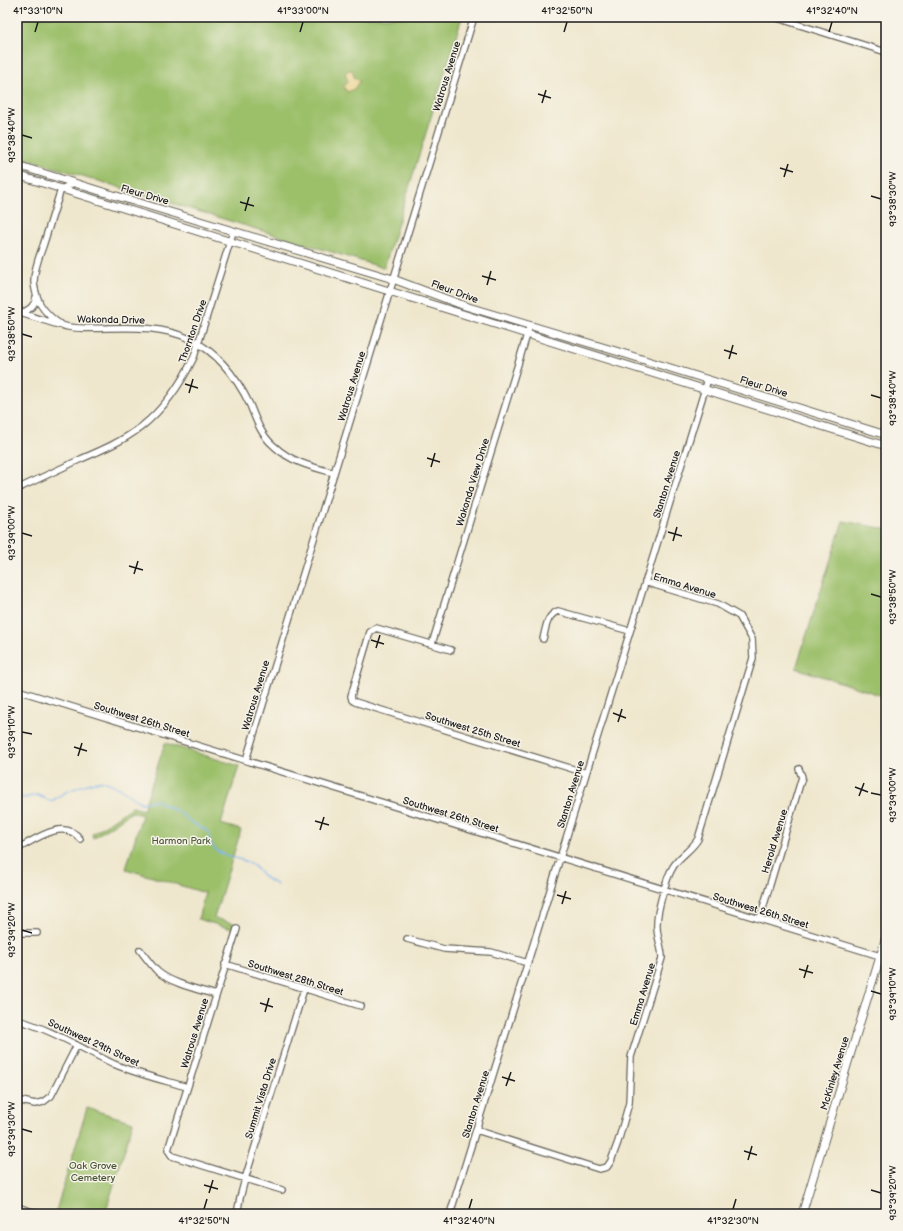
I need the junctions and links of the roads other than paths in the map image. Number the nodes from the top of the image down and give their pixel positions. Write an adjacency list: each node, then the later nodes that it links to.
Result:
1 (474, 17): 10 (street, Watrous Avenue)
2 (775, 17): 3 (street)
3 (886, 52)
4 (17, 165): 6 (main road, Fleur Drive)
5 (17, 175): 7 (main road, Fleur Drive)
6 (74, 183): 7 (street); 8 (main road, Fleur Drive)
7 (61, 188): 9 (main road, Fleur Drive); 12 (street, Wakonda Drive)
8 (233, 232): 9 (street, Thornton Drive); 10 (main road, Fleur Drive)
9 (230, 241): 11 (main road, Fleur Drive); 17 (street, Thornton Drive)
10 (393, 279): 11 (street, Watrous Avenue); 14 (main road, Fleur Drive)
11 (390, 292): 16 (main road, Fleur Drive); 22 (street, Watrous Avenue)
12 (36, 295): 13 (street); 15 (street, Wakonda Drive)
13 (19, 313): 15 (street)
14 (530, 325): 16 (street, Wakonda View Drive); 18 (main road, Fleur Drive)
15 (63, 326): 17 (street, Wakonda Drive)
16 (527, 335): 19 (main road, Fleur Drive); 27 (street, Wakonda View Drive)
17 (198, 344): 22 (street, Wakonda Drive); 23 (street, Thornton Drive)
18 (708, 379): 19 (street, Stanton Avenue); 20 (main road, Fleur Drive)
19 (704, 390): 21 (main road, Fleur Drive); 24 (street, Stanton Avenue)
20 (886, 435)
21 (886, 446)
22 (334, 473): 30 (street, Watrous Avenue)
23 (17, 489)
24 (645, 582): 25 (street, Stanton Avenue); 36 (street, Emma Avenue)
25 (630, 631): 26 (street); 32 (street, Stanton Avenue)
26 (543, 639)
27 (432, 644): 28 (street); 32 (street, Southwest 25th Street)
28 (452, 650)
29 (17, 690): 30 (street, Southwest 26th Street)
30 (246, 760): 35 (street, Southwest 26th Street)
31 (799, 769): 37 (street, Herold Avenue)
32 (586, 773): 35 (street, Stanton Avenue)
33 (80, 839): 34 (street)
34 (17, 849)
35 (560, 857): 36 (street, Southwest 26th Street); 45 (street, Stanton Avenue)
36 (664, 889): 37 (street, Southwest 26th Street); 54 (street, Emma Avenue)
37 (760, 918): 44 (street, Southwest 26th Street)
38 (237, 929): 46 (street, Watrous Avenue)
39 (17, 933): 40 (street)
40 (38, 933)
41 (886, 938): 44 (main road, McKinley Avenue)
42 (407, 939): 45 (street)
43 (140, 950): 48 (street)
44 (880, 956): 61 (main road, McKinley Avenue)
45 (528, 963): 54 (street, Stanton Avenue)
46 (225, 964): 47 (street, Southwest 28th Street); 48 (street, Watrous Avenue)
47 (304, 989): 49 (street, Southwest 28th Street); 55 (street, Summit Vista Drive)
48 (216, 995): 52 (street, Watrous Avenue)
49 (361, 1006)
50 (17, 1020): 51 (street, Southwest 29th Street)
51 (77, 1045): 52 (street, Southwest 29th Street); 53 (street)
52 (187, 1087): 55 (street, Watrous Avenue)
53 (17, 1100)
54 (476, 1130): 60 (street, Stanton Avenue)
55 (245, 1179): 56 (street); 59 (street, Summit Vista Drive)
56 (282, 1190)
57 (17, 1207): 58 (street)
58 (39, 1214)
59 (237, 1214)
60 (450, 1214)
61 (802, 1214)

